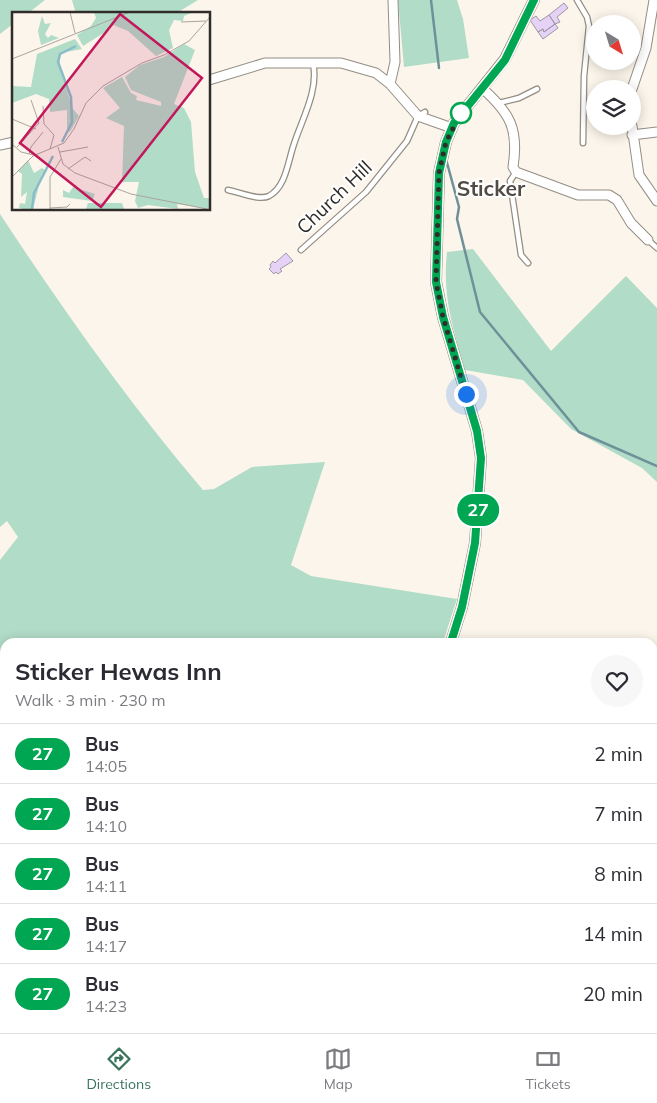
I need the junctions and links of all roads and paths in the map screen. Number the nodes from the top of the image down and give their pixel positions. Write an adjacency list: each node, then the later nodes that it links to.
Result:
1 (393, 0): 8 (street)
2 (534, 0): 9 (street)
3 (577, 0): 17 (lane)
4 (654, 0): 7 (street)
5 (313, 61): 6 (street); 8 (street); 19 (lane)
6 (210, 80)
7 (635, 80)
8 (390, 84): 12 (street)
9 (482, 88): 11 (street); 13 (street)
10 (537, 90): 11 (lane)
11 (499, 103): 18 (street)
12 (421, 114): 13 (street); 23 (lane, Church Hill)
13 (450, 127): 25 (street)
14 (641, 131): 15 (street)
15 (657, 132)
16 (633, 135): 20 (street)
17 (583, 143)
18 (516, 172): 21 (street); 24 (lane)
19 (228, 190)
20 (657, 201)
21 (648, 240): 22 (lane)
22 (657, 248)
23 (301, 250)
24 (528, 263)
25 (452, 638)

